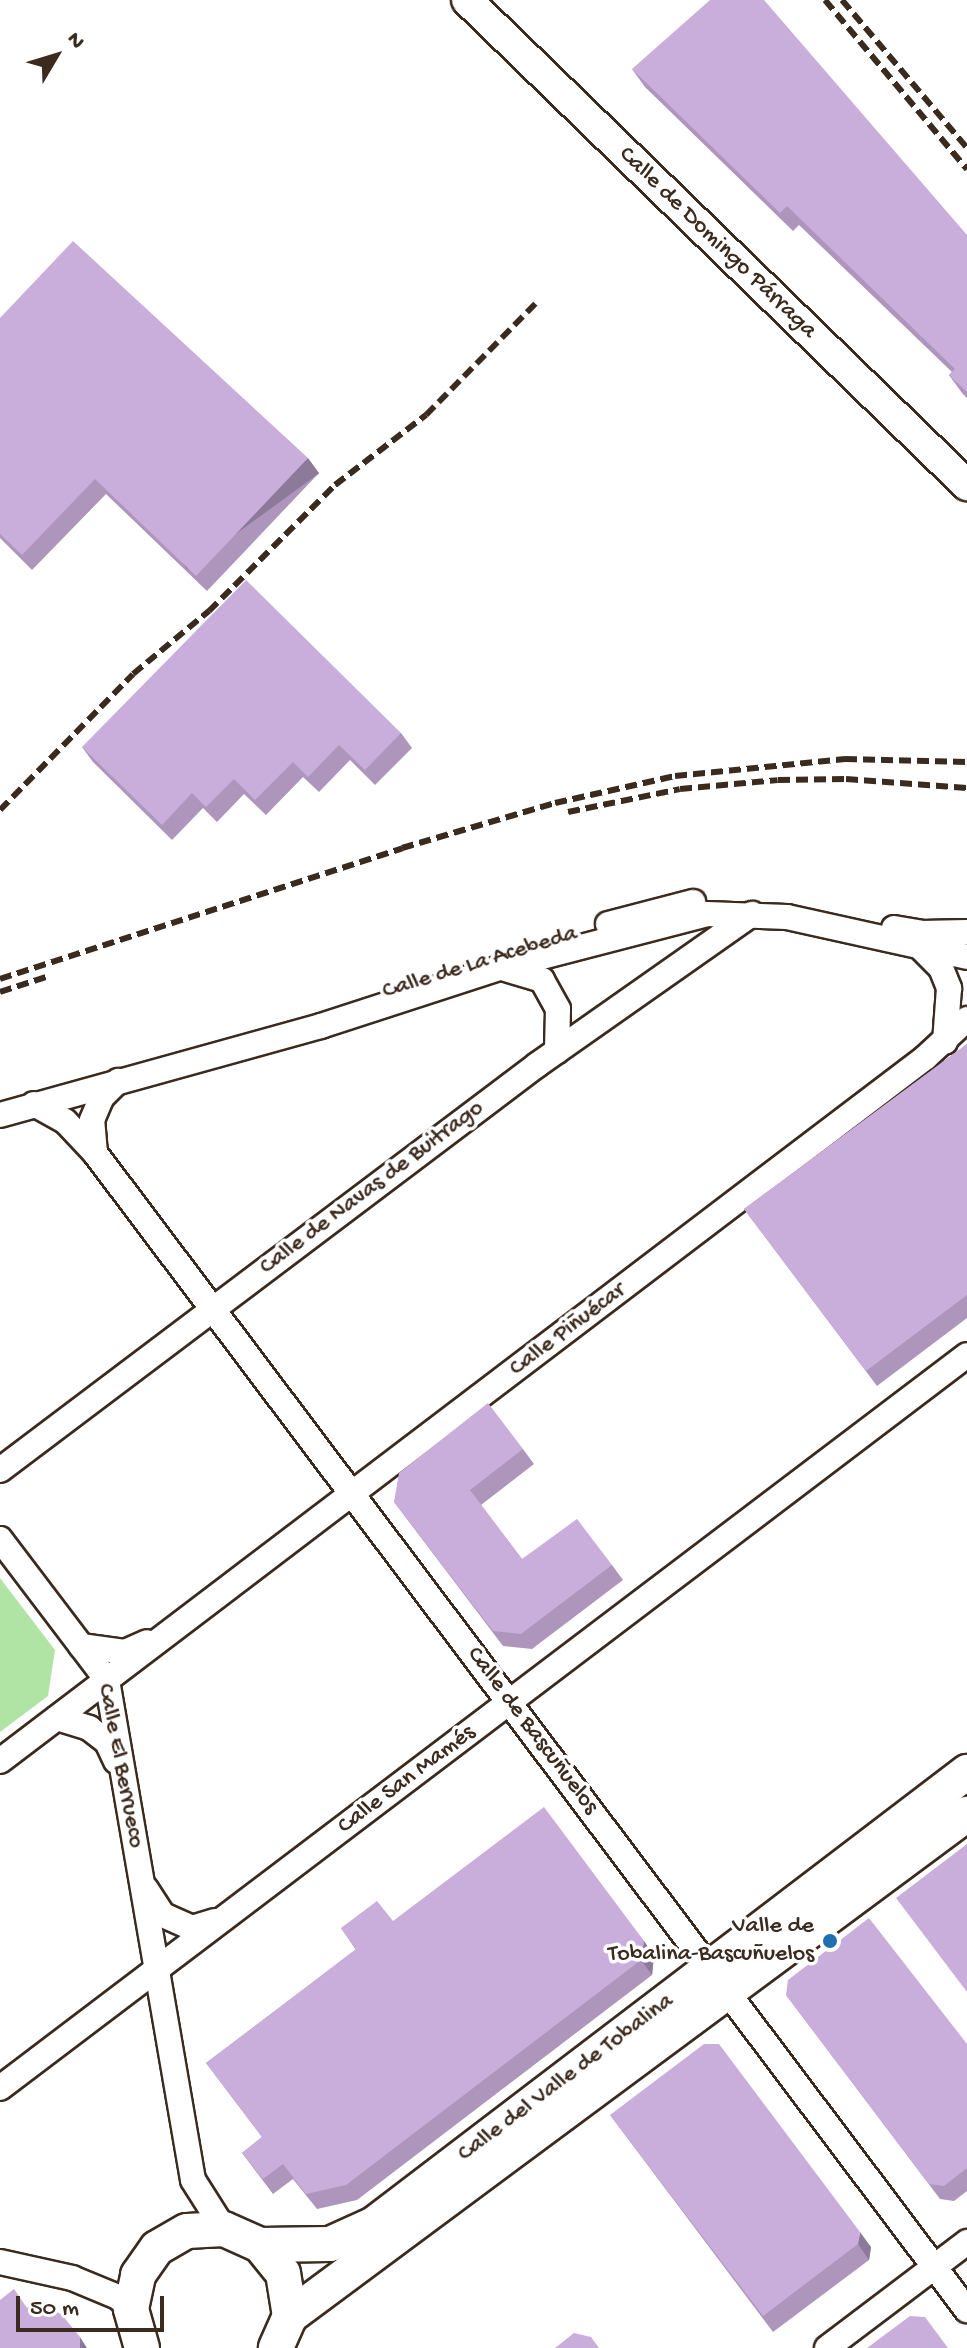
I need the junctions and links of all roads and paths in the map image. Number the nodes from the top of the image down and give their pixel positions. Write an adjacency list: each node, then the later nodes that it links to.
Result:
1 (467, 0): 2 (street, Calle de Domingo Párraga)
2 (967, 485)
3 (752, 914): 5 (street, Calle de La Acebeda); 7 (street, Calle de La Acebeda); 10 (street, Calle de Navas de Buitrago)
4 (967, 932): 12 (street, Calle de La Acebeda)
5 (923, 950): 6 (street, Calle de La Acebeda); 9 (street)
6 (967, 957)
7 (500, 968): 10 (street); 11 (street, Calle de La Acebeda)
8 (967, 1019): 9 (street, Calle Piñuécar)
9 (956, 1039): 19 (street, Calle Piñuécar)
10 (557, 1051): 16 (street, Calle de Navas de Buitrago)
11 (118, 1081): 13 (street, Calle de La Acebeda); 15 (street)
12 (0, 1103)
13 (34, 1104): 14 (street, Calle de La Acebeda); 15 (street, Calle de Bascuñuelos)
14 (0, 1115)
15 (95, 1153): 16 (street, Calle de Bascuñuelos)
16 (213, 1307): 18 (street, Calle de Navas de Buitrago); 19 (street, Calle de Bascuñuelos)
17 (967, 1355): 24 (street, Calle San Mamés)
18 (0, 1470)
19 (354, 1493): 21 (street, Calle Piñuécar); 24 (street, Calle de Bascuñuelos)
20 (0, 1539): 22 (street, Calle El Berrueco)
21 (164, 1635): 22 (street, Calle Piñuécar); 23 (street, Calle Piñuécar)
22 (81, 1646): 23 (street, Calle El Berrueco)
23 (107, 1680): 25 (street, Calle Piñuécar); 28 (street, Calle El Berrueco)
24 (510, 1703): 31 (street, Calle San Mamés); 33 (street, Calle de Bascuñuelos)
25 (57, 1718): 26 (street, Calle Piñuécar); 28 (street)
26 (0, 1761)
27 (967, 1772): 33 (main road, Calle del Valle de Tobalina)
28 (122, 1774): 30 (street, Calle El Berrueco)
29 (967, 1814): 33 (main road, Calle del Valle de Tobalina)
30 (142, 1883): 31 (street, Calle El Berrueco); 32 (street, Calle El Berrueco)
31 (221, 1919): 32 (street, Calle San Mamés)
32 (157, 1967): 34 (street, Calle San Mamés); 35 (street, Calle El Berrueco)
33 (720, 1980): 37 (main road, Calle del Valle de Tobalina); 39 (street, Calle de Bascuñuelos); 42 (main road, Calle del Valle de Tobalina)
34 (0, 2088)
35 (224, 2229): 37 (main road); 40 (main road)
36 (967, 2242): 39 (street)
37 (260, 2245): 42 (main road)
38 (0, 2262): 40 (street)
39 (934, 2266): 41 (street, Calle de Bascuñuelos); 45 (street)
40 (131, 2309): 43 (main road)
41 (967, 2310)
42 (290, 2316): 44 (main road)
43 (142, 2348)
44 (276, 2348)
45 (827, 2348)

